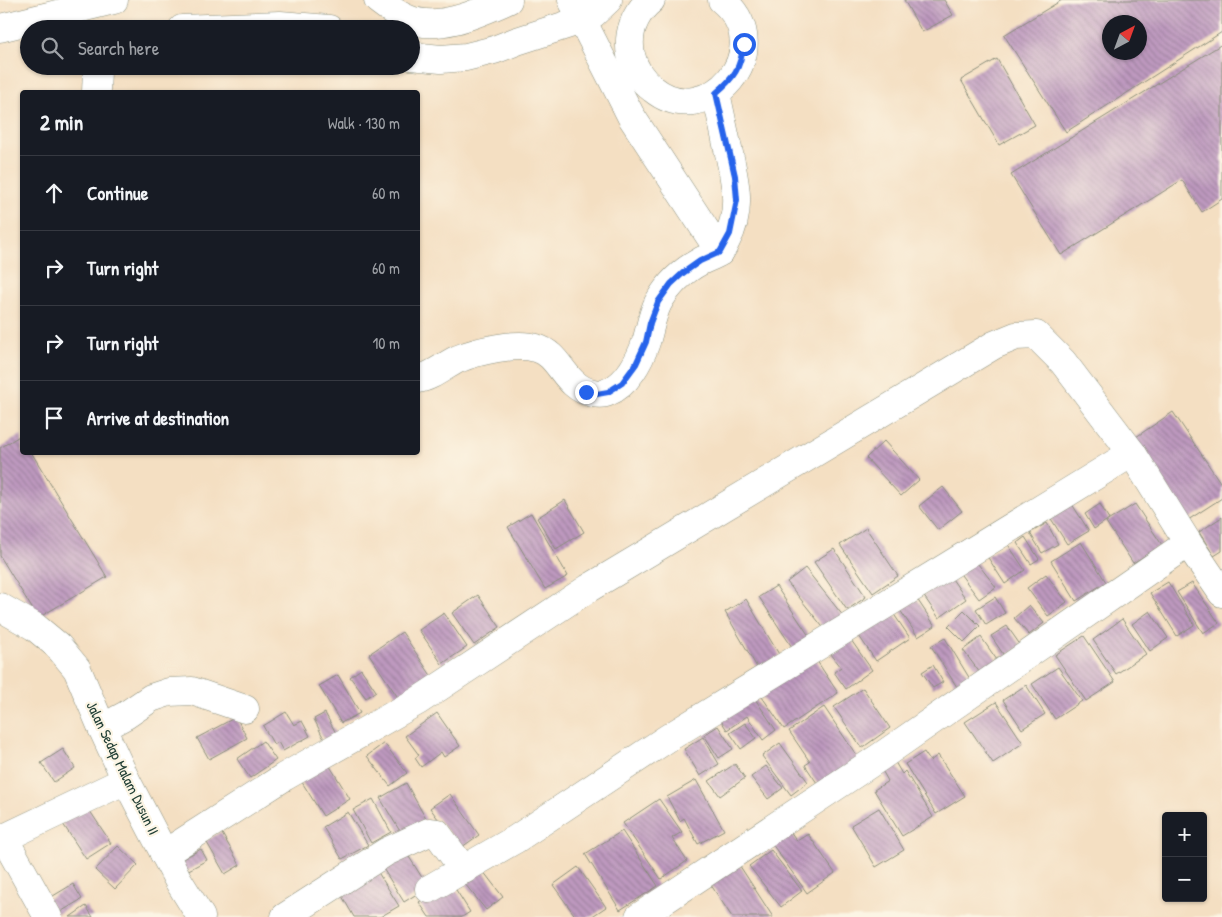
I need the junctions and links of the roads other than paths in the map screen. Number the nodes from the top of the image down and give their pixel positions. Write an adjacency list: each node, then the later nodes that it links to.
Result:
1 (114, 0): 8 (street)
2 (378, 0): 9 (street)
3 (508, 0): 11 (street)
4 (608, 0): 7 (street)
5 (651, 0): 16 (street)
6 (722, 0): 16 (street)
7 (577, 10): 13 (street); 17 (street)
8 (33, 20)
9 (411, 20)
10 (20, 23): 12 (street)
11 (420, 23)
12 (0, 28)
13 (420, 57)
14 (97, 75): 15 (street)
15 (96, 90)
16 (716, 93): 17 (street)
17 (720, 252): 18 (street)
18 (420, 378)
19 (1132, 453): 20 (street); 27 (street); 28 (street)
20 (1188, 543): 21 (street); 33 (street)
21 (1222, 593)
22 (0, 607): 24 (street, Jalan Sedap Malam Dusun II)
23 (245, 709): 24 (street)
24 (102, 728): 25 (street, Jalan Sedap Malam Dusun II)
25 (126, 780): 26 (street); 27 (street, Jalan Sedap Malam Dusun II)
26 (2, 839): 30 (street)
27 (164, 854): 31 (street, Jalan Sedap Malam Dusun II)
28 (464, 870): 29 (street); 32 (street)
29 (429, 889)
30 (48, 917)
31 (201, 917)
32 (285, 917)
33 (639, 917)

